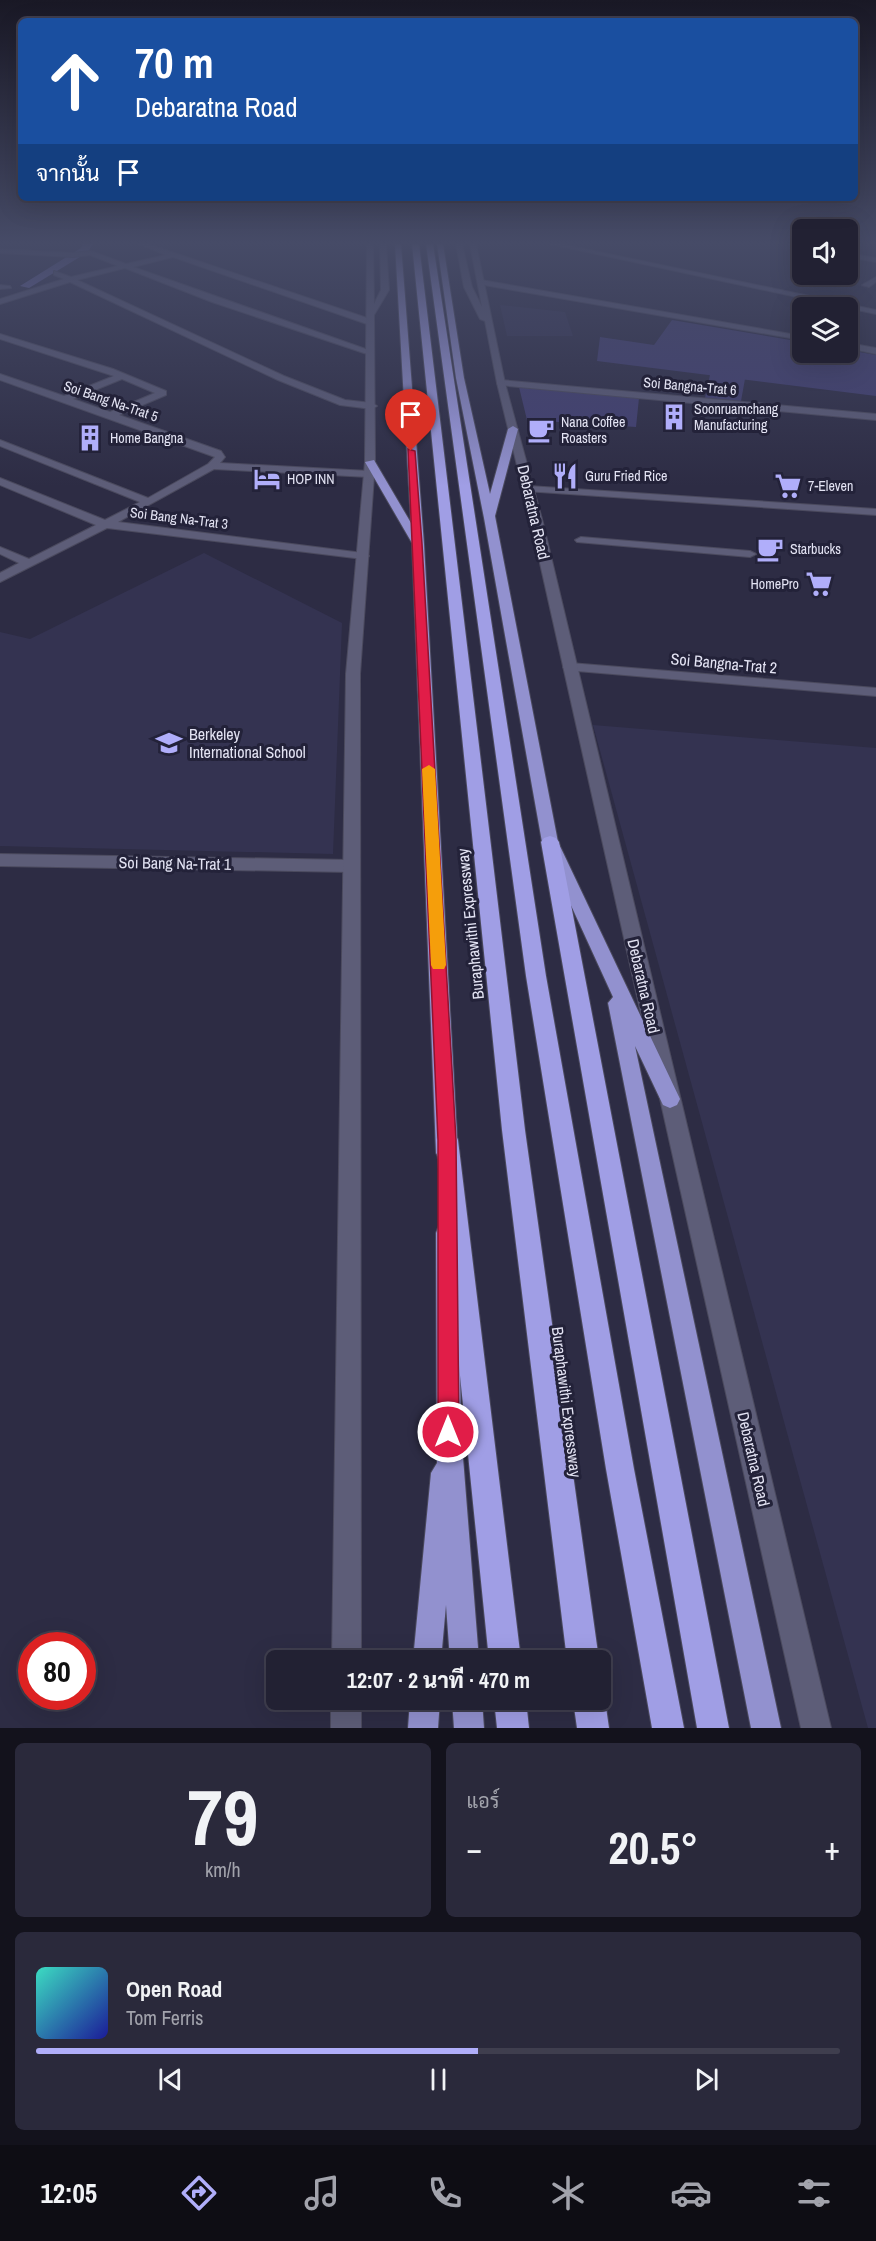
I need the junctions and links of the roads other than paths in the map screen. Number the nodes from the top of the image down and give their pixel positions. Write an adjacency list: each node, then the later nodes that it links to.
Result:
1 (167, 325): 21 (street)
2 (288, 325): 16 (street)
3 (370, 325): 16 (street)
4 (403, 325): 35 (highway)
5 (424, 325): 54 (highway, Buraphawithi Expressway)
6 (441, 325): 65 (highway)
7 (452, 325): 32 (highway)
8 (487, 325): 11 (street)
9 (488, 325): 11 (street, Debaratna Road)
10 (725, 325): 13 (street)
11 (489, 328): 19 (street, Debaratna Road)
12 (0, 336): 17 (street)
13 (792, 336)
14 (858, 348): 15 (street)
15 (876, 351)
16 (370, 352): 21 (street)
17 (121, 376): 20 (street); 22 (street)
18 (0, 377): 20 (street, Soi Bang Na-Trat 5)
19 (501, 383): 23 (street, Soi Bangna-Trat 6); 24 (street, Debaratna Road)
20 (63, 400): 22 (street, Soi Bang Na-Trat 5)
21 (372, 406): 27 (street)
22 (112, 415): 26 (street, Soi Bang Na-Trat 5)
23 (876, 417)
24 (513, 429): 29 (street, Debaratna Road); 32 (highway)
25 (0, 443): 30 (street)
26 (212, 466): 27 (street); 30 (street)
27 (370, 468): 35 (highway); 38 (street)
28 (0, 481): 33 (street, Soi Bang Na-Trat 3)
29 (529, 489): 31 (street); 41 (street, Debaratna Road)
30 (149, 502): 33 (street)
31 (876, 512)
32 (490, 518): 43 (highway)
33 (104, 524): 38 (street, Soi Bang Na-Trat 3); 39 (street)
34 (581, 540): 37 (street)
35 (418, 544): 48 (highway)
36 (0, 550): 39 (street)
37 (750, 554)
38 (363, 556): 45 (street)
39 (28, 563): 40 (street)
40 (0, 578)
41 (570, 667): 42 (street, Soi Bangna-Trat 2); 47 (street, Debaratna Road)
42 (876, 692)
43 (550, 842): 46 (highway); 66 (highway)
44 (0, 860): 45 (street, Soi Bang Na-Trat 1)
45 (350, 866): 50 (street)
46 (611, 975): 47 (highway); 67 (highway)
47 (670, 1099): 68 (street, Debaratna Road)
48 (447, 1140): 49 (highway); 53 (highway)
49 (448, 1432): 51 (highway); 52 (highway)
50 (346, 1650)
51 (428, 1650)
52 (463, 1650)
53 (504, 1650)
54 (582, 1650)
55 (346, 1710): 60 (street)
56 (424, 1710): 61 (highway)
57 (468, 1710): 62 (highway)
58 (511, 1710): 63 (highway)
59 (590, 1710): 64 (highway)
60 (346, 1728)
61 (423, 1728)
62 (469, 1728)
63 (513, 1728)
64 (593, 1728)
65 (668, 1728)
66 (713, 1728)
67 (766, 1728)
68 (816, 1728)

